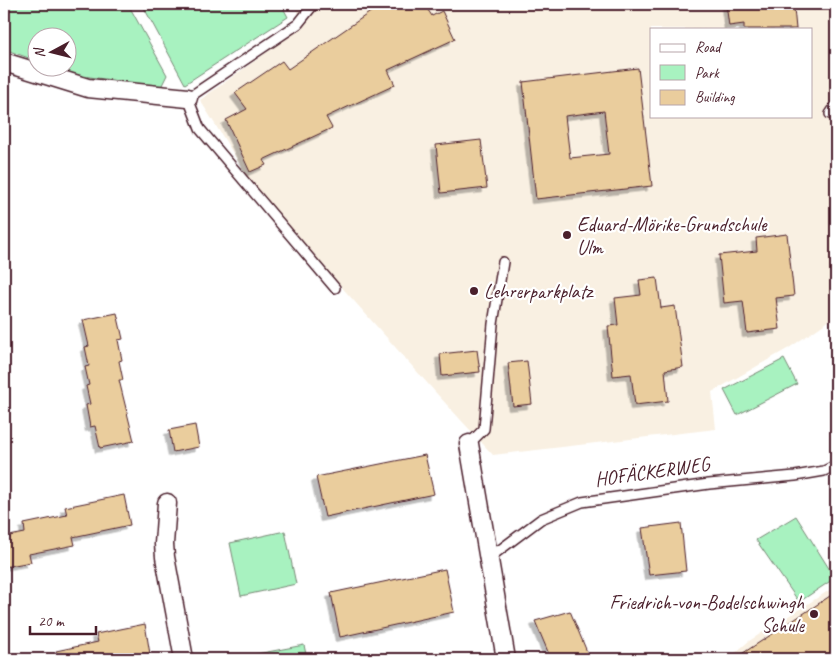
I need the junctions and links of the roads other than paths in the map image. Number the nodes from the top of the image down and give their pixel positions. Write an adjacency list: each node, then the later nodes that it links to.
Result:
1 (314, 4): 3 (lane)
2 (4, 62): 3 (street)
3 (188, 98): 7 (lane)
4 (836, 105): 5 (lane)
5 (830, 114)
6 (503, 262): 8 (lane)
7 (335, 288)
8 (469, 444): 11 (street)
9 (836, 465): 11 (lane, HOFÄCKERWEG)
10 (167, 503): 12 (street)
11 (489, 558): 13 (street)
12 (184, 659)
13 (506, 659)

